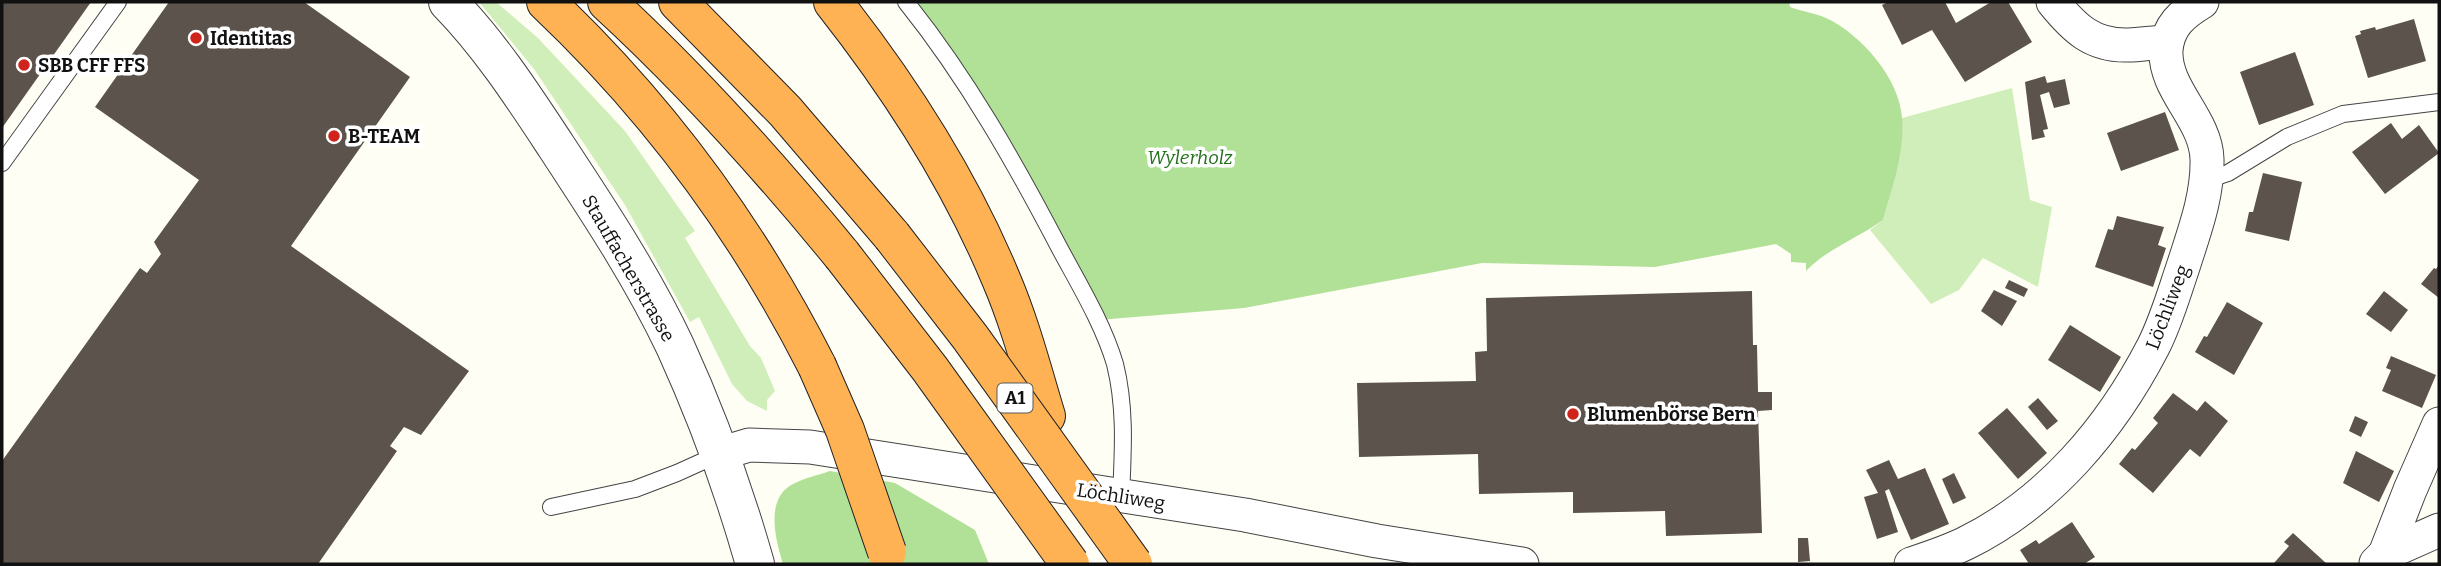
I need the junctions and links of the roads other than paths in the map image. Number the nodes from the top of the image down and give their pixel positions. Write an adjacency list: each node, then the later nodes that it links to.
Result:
1 (118, 2): 12 (lane)
2 (448, 2): 15 (street, Stauffacherstrasse)
3 (547, 2): 19 (highway, bridge)
4 (607, 2): 21 (highway, bridge)
5 (678, 2): 23 (highway, A1, bridge)
6 (833, 2): 21 (highway, bridge)
7 (906, 2): 16 (lane)
8 (2053, 2): 10 (street)
9 (2202, 2): 10 (street)
10 (2167, 42): 13 (street, Löchliweg)
11 (2439, 102): 13 (lane)
12 (2, 163)
13 (2206, 175): 25 (street, Löchliweg)
14 (2439, 424): 20 (street)
15 (719, 454): 16 (street, Löchliweg); 17 (lane); 22 (street, Stauffacherstrasse)
16 (1121, 496): 24 (street, Löchliweg)
17 (551, 507)
18 (2439, 530): 20 (street)
19 (888, 558)
20 (2380, 559)
21 (1073, 560)
22 (755, 564)
23 (1133, 564)
24 (1521, 564)
25 (1911, 564)

